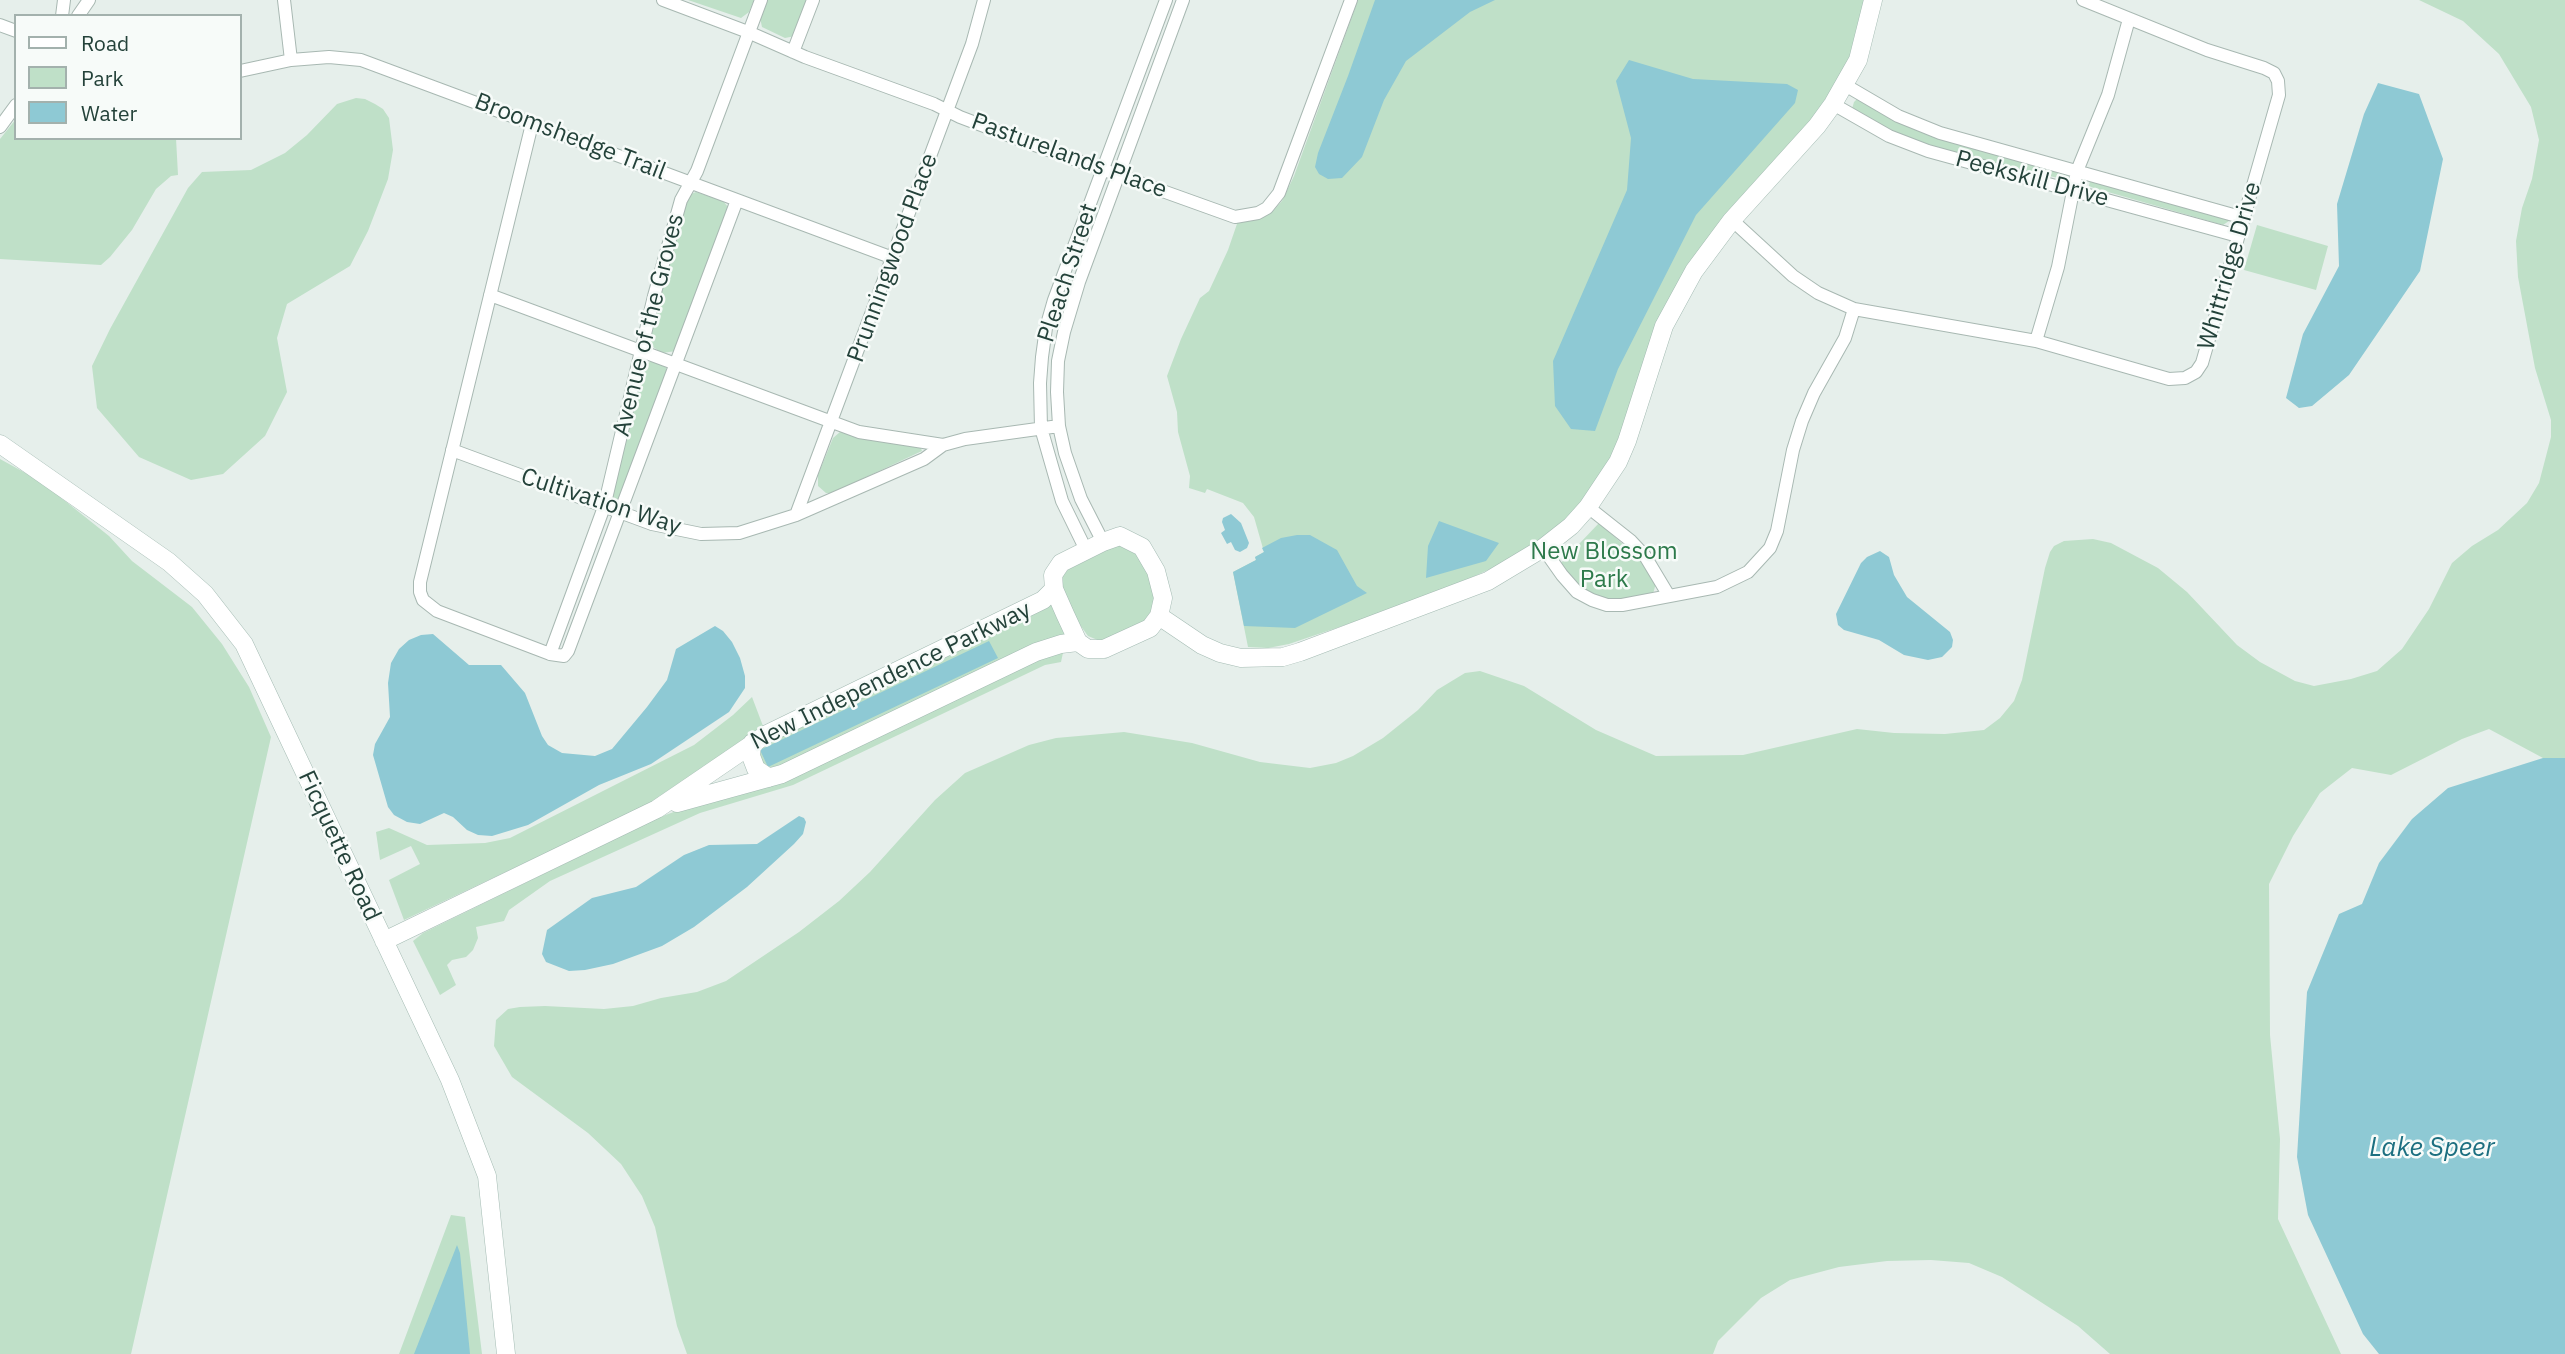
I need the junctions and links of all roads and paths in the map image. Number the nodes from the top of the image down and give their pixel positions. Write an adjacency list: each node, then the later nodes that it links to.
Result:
1 (284, 0): 14 (street)
2 (663, 0): 12 (street, Pasturelands Place)
3 (761, 0): 12 (street, Avenue of the Groves)
4 (813, 0): 13 (street)
5 (984, 0): 19 (street, Prunningwood Place)
6 (1166, 0): 22 (street, Pleach Street)
7 (1182, 0): 24 (street, Pleach Street)
8 (1351, 0): 24 (street, Pasturelands Place)
9 (1873, 0): 16 (street)
10 (2083, 0): 11 (street, Whittridge Drive)
11 (2129, 19): 23 (street); 28 (street, Whittridge Drive)
12 (748, 32): 13 (street, Pasturelands Place); 25 (street, Avenue of the Groves)
13 (793, 51): 19 (street, Pasturelands Place)
14 (291, 60): 15 (street, Broomshedge Trail); 20 (street, Broomshedge Trail)
15 (242, 71)
16 (1845, 85): 17 (street); 23 (street, Peekskill Drive)
17 (1833, 104): 26 (street, Peekskill Drive); 29 (street)
18 (14, 108): 21 (street)
19 (948, 111): 22 (street, Pasturelands Place); 31 (street, Prunningwood Place)
20 (533, 124): 25 (street, Broomshedge Trail); 32 (street, Avenue of the Groves)
21 (0, 127)
22 (1102, 170): 24 (street, Pasturelands Place); 39 (street, Pleach Street)
23 (2077, 171): 26 (street); 28 (street, Peekskill Drive)
24 (1118, 174): 38 (street, Pleach Street)
25 (689, 182): 27 (street, Broomshedge Trail); 35 (street, Avenue of the Groves)
26 (2073, 189): 30 (street, Peekskill Drive); 34 (street)
27 (737, 200): 31 (street, Broomshedge Trail); 36 (street, Avenue of the Groves)
28 (2244, 218): 30 (street, Whittridge Drive)
29 (1732, 220): 33 (street, Whittridge Drive); 44 (street)
30 (2238, 236): 34 (street, Whittridge Drive)
31 (893, 258): 37 (street, Prunningwood Place)
32 (490, 295): 35 (street, Cultivation Way); 42 (street, Avenue of the Groves)
33 (1854, 309): 34 (street, Whittridge Drive); 51 (street)
34 (2036, 341)
35 (641, 351): 36 (street, Cultivation Way); 43 (street, Avenue of the Groves)
36 (677, 364): 37 (street, Cultivation Way); 45 (street, Avenue of the Groves)
37 (831, 422): 41 (street, Cultivation Way); 46 (street, Prunningwood Place)
38 (1059, 426): 39 (street, Cultivation Way); 47 (street, Pleach Street)
39 (1041, 428): 41 (street, Cultivation Way); 49 (street, Pleach Street)
40 (0, 443): 58 (street, Ficquette Road)
41 (943, 445): 46 (street, Cultivation Way)
42 (452, 450): 43 (street, Cultivation Way); 54 (street, Avenue of the Groves)
43 (604, 507): 45 (street, Cultivation Way); 54 (street, Avenue of the Groves)
44 (1588, 507): 48 (street); 51 (street)
45 (620, 513): 46 (street, Cultivation Way); 54 (street, Avenue of the Groves)
46 (796, 515)
47 (1103, 542): 49 (street); 52 (street)
48 (1543, 548): 51 (street); 52 (street)
49 (1086, 550): 50 (street)
50 (1054, 589): 53 (street); 55 (street, New Independence Parkway)
51 (1669, 596)
52 (1159, 615): 53 (street)
53 (1078, 642): 56 (street, New Independence Parkway)
54 (550, 654)
55 (752, 743): 56 (street); 57 (street, New Independence Parkway)
56 (769, 778): 57 (street, New Independence Parkway)
57 (657, 809): 58 (street, New Independence Parkway)
58 (384, 941): 59 (street, Ficquette Road)
59 (506, 1354)

